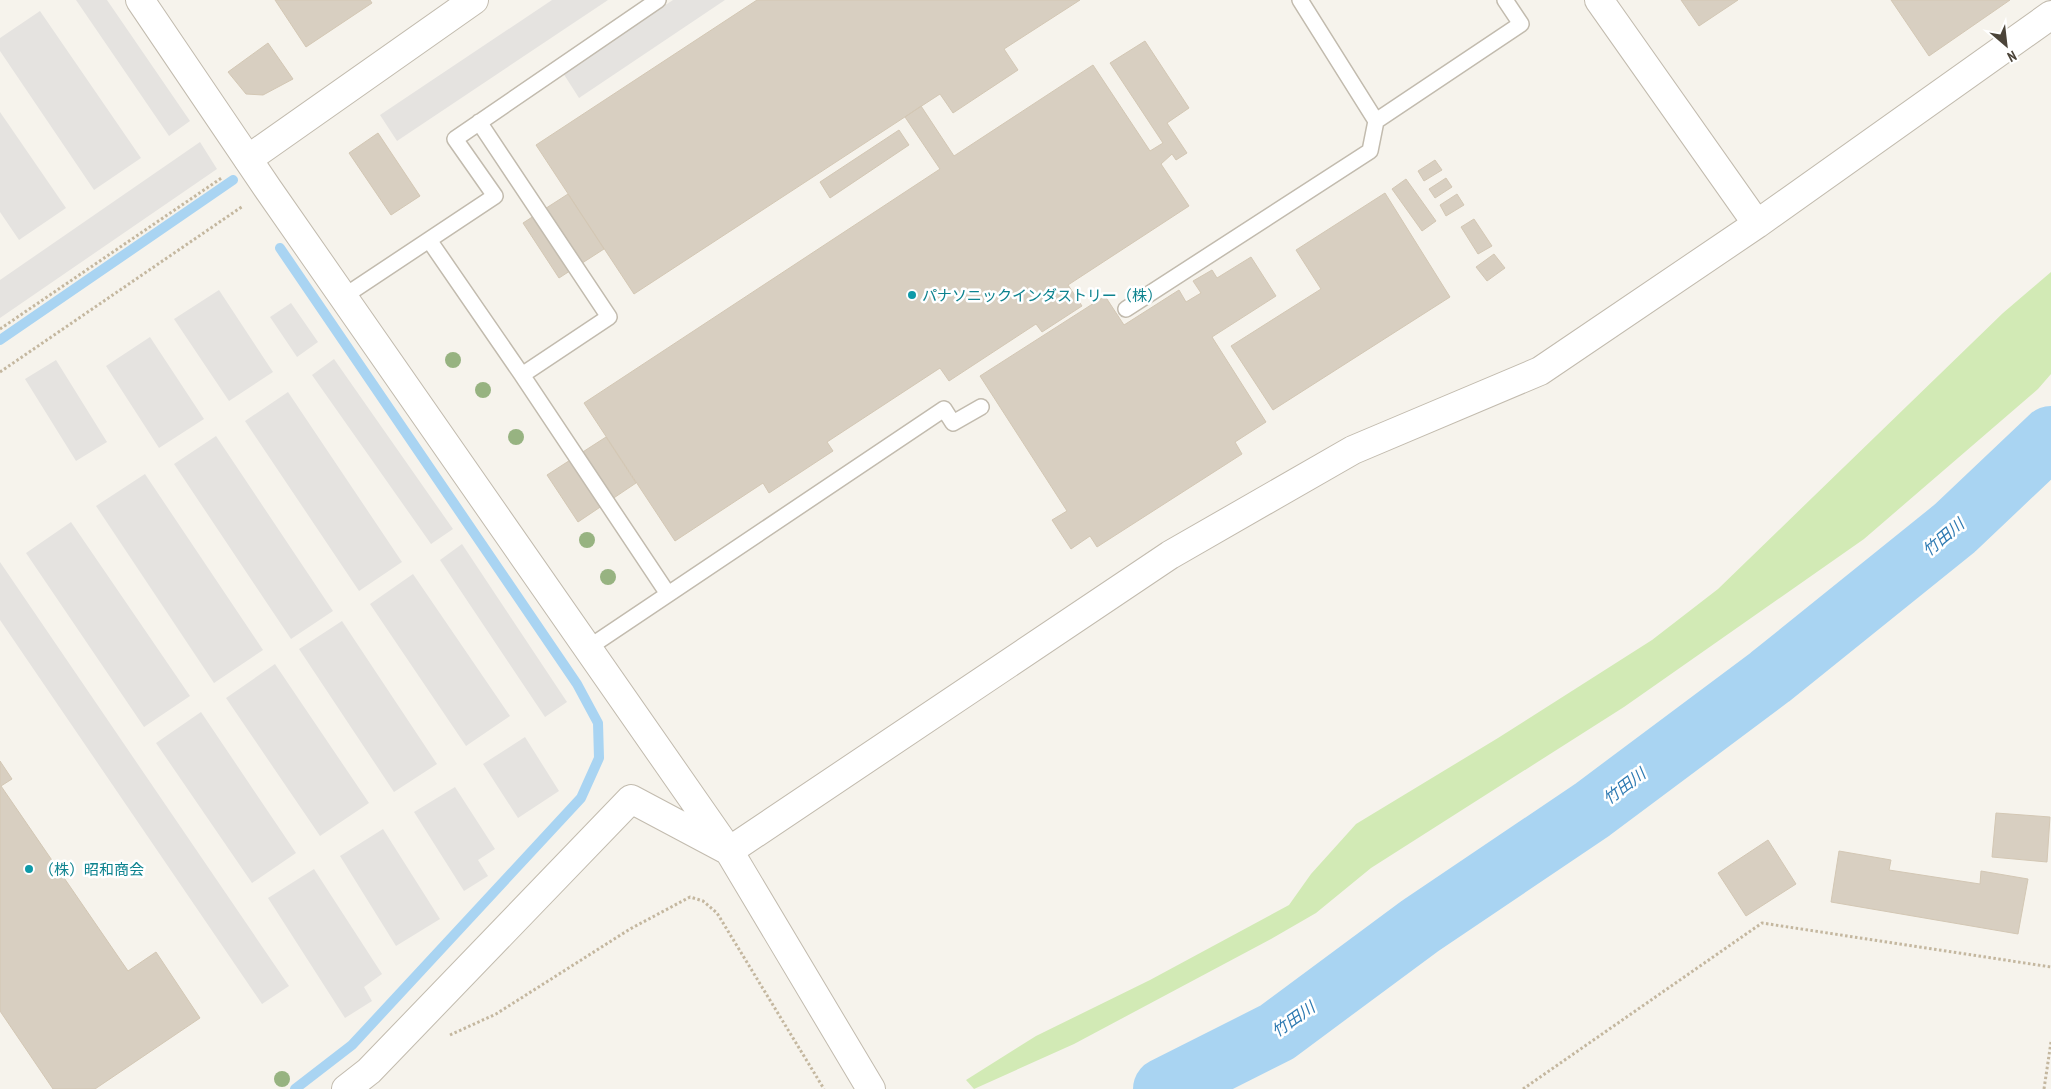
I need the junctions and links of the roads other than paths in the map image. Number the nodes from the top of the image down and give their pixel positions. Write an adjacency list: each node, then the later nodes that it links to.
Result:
1 (140, 0): 10 (street)
2 (474, 0): 10 (street)
3 (658, 0): 9 (lane)
4 (1300, 0): 8 (lane)
5 (1505, 0): 8 (lane)
6 (1599, 0): 11 (street)
7 (2051, 15): 11 (street)
8 (1376, 121): 14 (lane)
9 (479, 122): 12 (lane); 15 (lane)
10 (248, 160): 13 (street)
11 (1757, 224): 19 (street)
12 (430, 240): 13 (lane); 15 (lane)
13 (343, 297): 18 (street)
14 (1126, 309)
15 (522, 375): 17 (lane)
16 (981, 407): 17 (lane)
17 (668, 594): 18 (lane)
18 (588, 648): 19 (street)
19 (729, 851): 20 (street); 21 (street)
20 (346, 1089)
21 (871, 1089)

